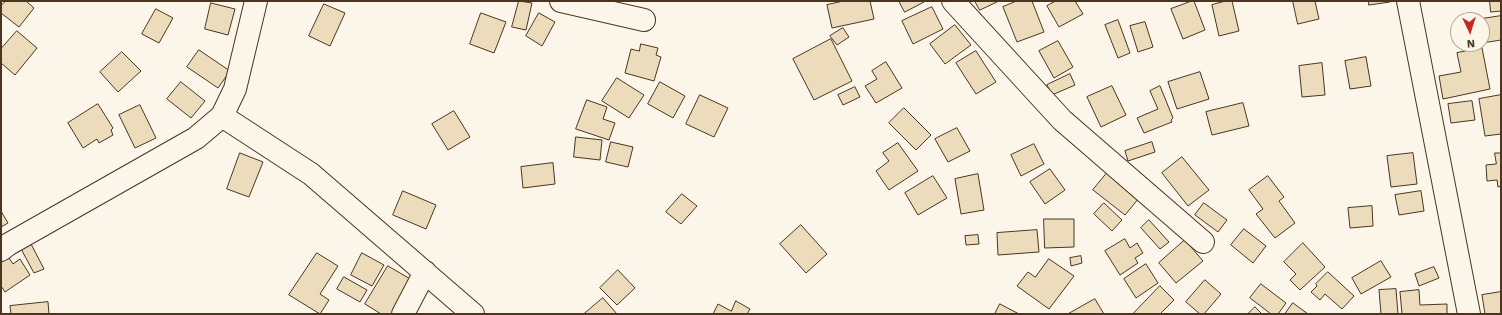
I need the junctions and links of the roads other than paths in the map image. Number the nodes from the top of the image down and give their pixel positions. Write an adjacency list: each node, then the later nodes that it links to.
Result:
1 (256, 1): 6 (street)
2 (560, 1): 5 (street)
3 (953, 1): 7 (street)
4 (1408, 1): 12 (street)
5 (644, 20)
6 (222, 116): 8 (street); 9 (street)
7 (1203, 242)
8 (1, 250)
9 (425, 272): 10 (street); 11 (street)
10 (403, 314)
11 (473, 314)
12 (1469, 314)

